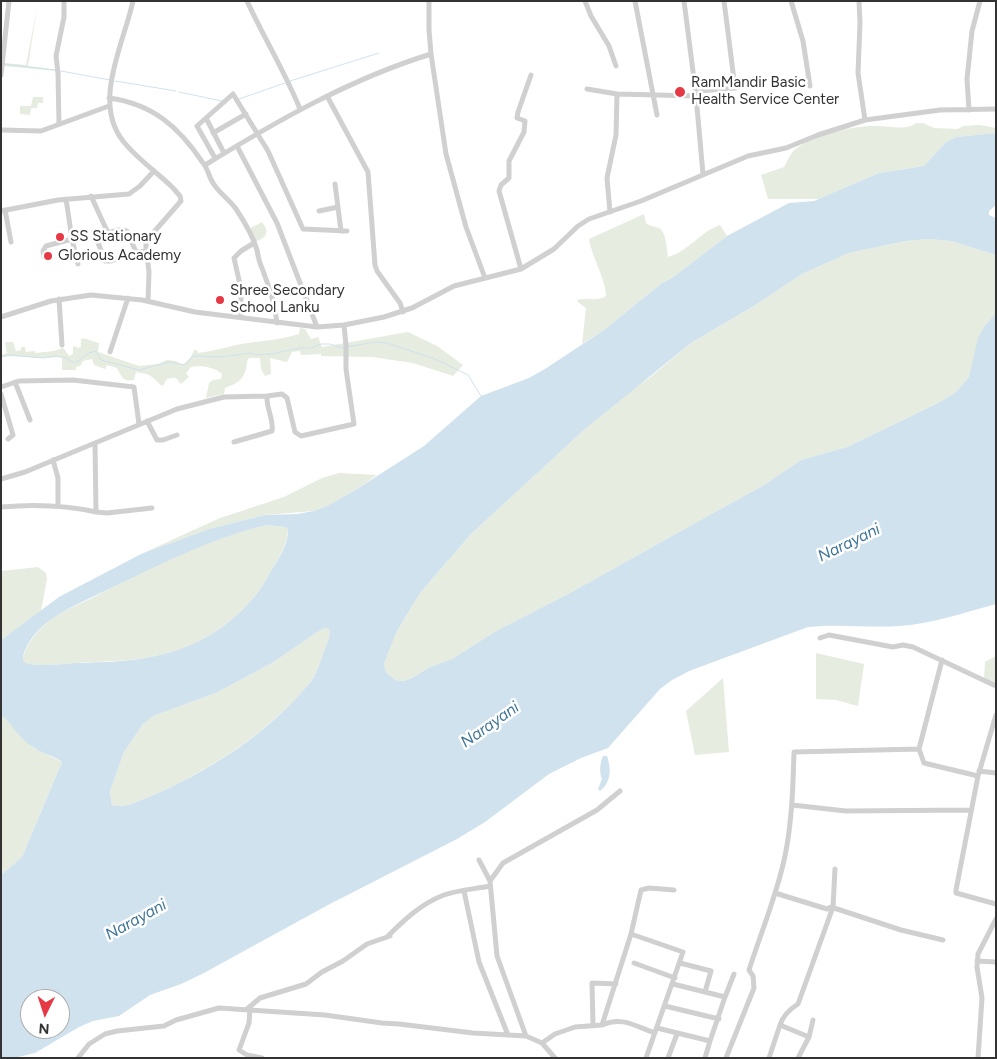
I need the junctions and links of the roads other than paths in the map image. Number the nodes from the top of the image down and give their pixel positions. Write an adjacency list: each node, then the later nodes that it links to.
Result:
1 (9, 1): 15 (street)
2 (64, 1): 32 (street)
3 (133, 1): 23 (street)
4 (247, 1): 25 (street)
5 (430, 1): 13 (street)
6 (585, 1): 14 (street)
7 (635, 1): 20 (street)
8 (684, 1): 22 (street)
9 (724, 1): 22 (street)
10 (791, 1): 17 (street)
11 (859, 1): 31 (street)
12 (980, 1): 27 (street)
13 (431, 54): 21 (street); 60 (street)
14 (616, 66)
15 (1, 75)
16 (531, 75): 59 (street)
17 (810, 86)
18 (587, 89): 19 (street)
19 (617, 94): 20 (street); 48 (street)
20 (652, 94): 22 (street); 29 (street)
21 (327, 96): 25 (street); 64 (street)
22 (696, 96): 41 (street)
23 (109, 98): 24 (street); 39 (street)
24 (109, 106): 32 (street); 40 (street)
25 (300, 109): 35 (street)
26 (996, 109): 27 (street)
27 (969, 110): 31 (street)
28 (246, 114): 30 (street); 34 (street); 35 (street)
29 (657, 115)
30 (206, 118): 34 (street); 38 (street)
31 (865, 120): 41 (street)
32 (59, 124): 33 (street)
33 (1, 130)
34 (213, 133): 37 (street)
35 (258, 133): 36 (street); 49 (street)
36 (237, 146): 37 (street); 69 (street)
37 (224, 153): 38 (street)
38 (215, 158): 39 (street)
39 (205, 165): 54 (street)
40 (154, 171): 43 (street); 55 (street)
41 (703, 174): 48 (street)
42 (335, 184): 45 (street)
43 (92, 196): 44 (street); 51 (street)
44 (66, 199): 46 (street); 52 (street)
45 (338, 207): 47 (street); 49 (street)
46 (3, 210): 53 (street)
47 (319, 212)
48 (610, 212): 59 (street)
49 (341, 231): 50 (street)
50 (347, 231)
51 (108, 233): 56 (street); 56 (street)
52 (72, 239): 57 (street); 58 (street)
53 (11, 242)
54 (254, 243): 66 (street); 67 (street)
55 (146, 251): 56 (street); 63 (street)
56 (136, 252)
57 (44, 257)
58 (78, 264)
59 (521, 269): 60 (street)
60 (485, 278): 64 (street)
61 (128, 298): 62 (street); 63 (street); 71 (street)
62 (59, 299): 65 (street); 70 (street)
63 (148, 301): 66 (street)
64 (402, 312): 68 (street)
65 (1, 317)
66 (241, 317): 67 (street)
67 (277, 324): 69 (street)
68 (344, 325): 69 (street); 75 (street)
69 (316, 327)
70 (62, 345)
71 (110, 352)
72 (15, 382): 73 (street); 76 (street); 78 (street)
73 (1, 387)
74 (1, 394): 80 (street)
75 (266, 396): 77 (street); 81 (street)
76 (30, 420)
77 (147, 421): 78 (street); 79 (street)
78 (139, 424): 82 (street)
79 (177, 435)
80 (8, 439)
81 (234, 442)
82 (96, 443): 83 (street); 88 (street)
83 (53, 460): 84 (street); 85 (street)
84 (1, 479)
85 (58, 506): 86 (street); 88 (street)
86 (1, 507)
87 (152, 508): 88 (street)
88 (96, 512)
89 (820, 638): 90 (street)
90 (942, 660): 91 (street); 93 (street)
91 (996, 686)
92 (996, 715): 94 (street)
93 (919, 749): 94 (street); 97 (street)
94 (979, 773): 95 (street); 98 (street)
95 (996, 773)
96 (620, 791): 101 (street)
97 (792, 805): 98 (street); 104 (street)
98 (972, 810): 105 (street)
99 (479, 860): 101 (street)
100 (835, 869): 106 (street)
101 (490, 884): 103 (street); 129 (street)
102 (674, 890): 108 (street)
103 (464, 891): 120 (street); 128 (street)
104 (775, 893): 106 (street); 139 (street)
105 (996, 904)
106 (833, 907): 109 (street); 124 (street)
107 (996, 919): 110 (street)
108 (631, 934): 111 (street); 116 (street)
109 (942, 940)
110 (977, 961): 112 (street); 142 (street)
111 (680, 962): 115 (street); 117 (street)
112 (996, 962)
113 (634, 963): 115 (street)
114 (734, 974): 118 (street)
115 (674, 981): 117 (street); 119 (street)
116 (616, 984): 123 (street); 125 (street)
117 (705, 992): 118 (street)
118 (725, 997): 121 (street)
119 (665, 1006): 121 (street); 126 (street)
120 (249, 1009): 128 (street); 133 (street); 134 (street)
121 (719, 1019): 131 (street)
122 (813, 1020): 130 (street)
123 (602, 1025): 125 (street); 126 (street)
124 (780, 1025): 130 (street); 140 (street)
125 (593, 1026): 132 (street)
126 (656, 1031): 127 (street); 136 (street)
127 (677, 1034): 131 (street); 137 (street)
128 (508, 1035): 129 (street)
129 (526, 1036): 132 (street)
130 (809, 1037): 141 (street)
131 (710, 1041): 138 (street)
132 (542, 1043): 135 (street)
133 (260, 1057)
134 (78, 1058)
135 (555, 1058)
136 (646, 1058)
137 (668, 1058)
138 (705, 1058)
139 (726, 1058)
140 (769, 1058)
141 (798, 1058)
142 (978, 1058)

